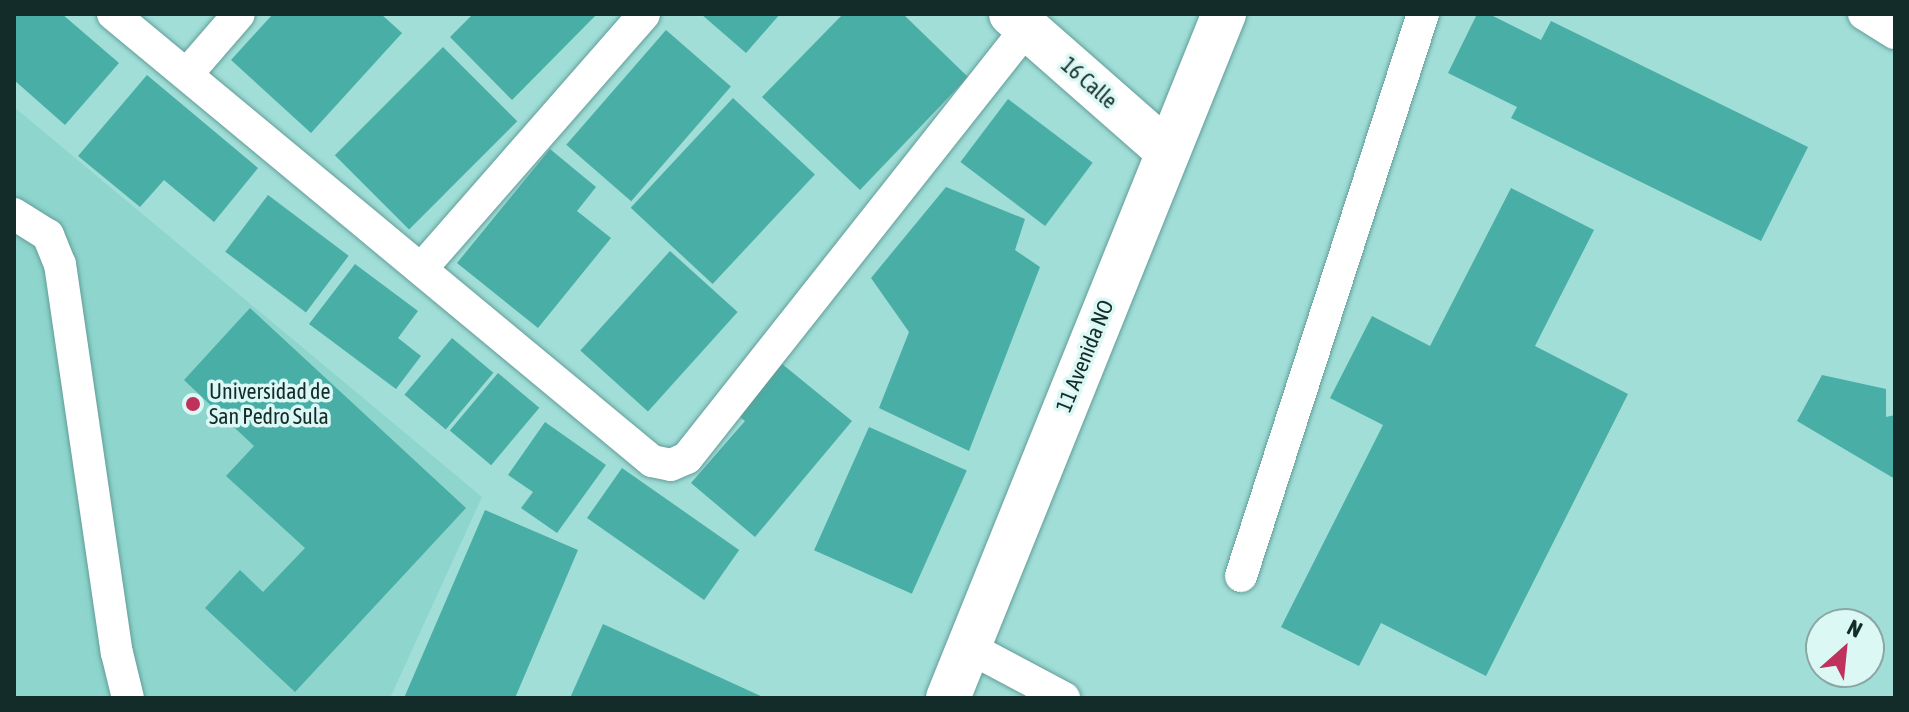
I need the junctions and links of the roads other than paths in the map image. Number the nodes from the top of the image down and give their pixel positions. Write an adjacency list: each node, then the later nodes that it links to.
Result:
1 (113, 14): 9 (lane)
2 (239, 14): 9 (lane)
3 (644, 14): 12 (lane)
4 (1224, 14): 10 (street, 11 Avenida NO)
5 (1423, 14): 13 (lane)
6 (1864, 14): 8 (lane)
7 (1019, 21): 10 (street, 16 Calle); 12 (lane)
8 (1895, 33)
9 (187, 74): 12 (lane)
10 (1167, 151): 14 (street, 11 Avenida NO)
11 (14, 214): 15 (lane)
12 (422, 268)
13 (1241, 576)
14 (968, 647): 16 (street, 11 Avenida NO); 17 (lane)
15 (128, 698)
16 (948, 698)
17 (1064, 698)

